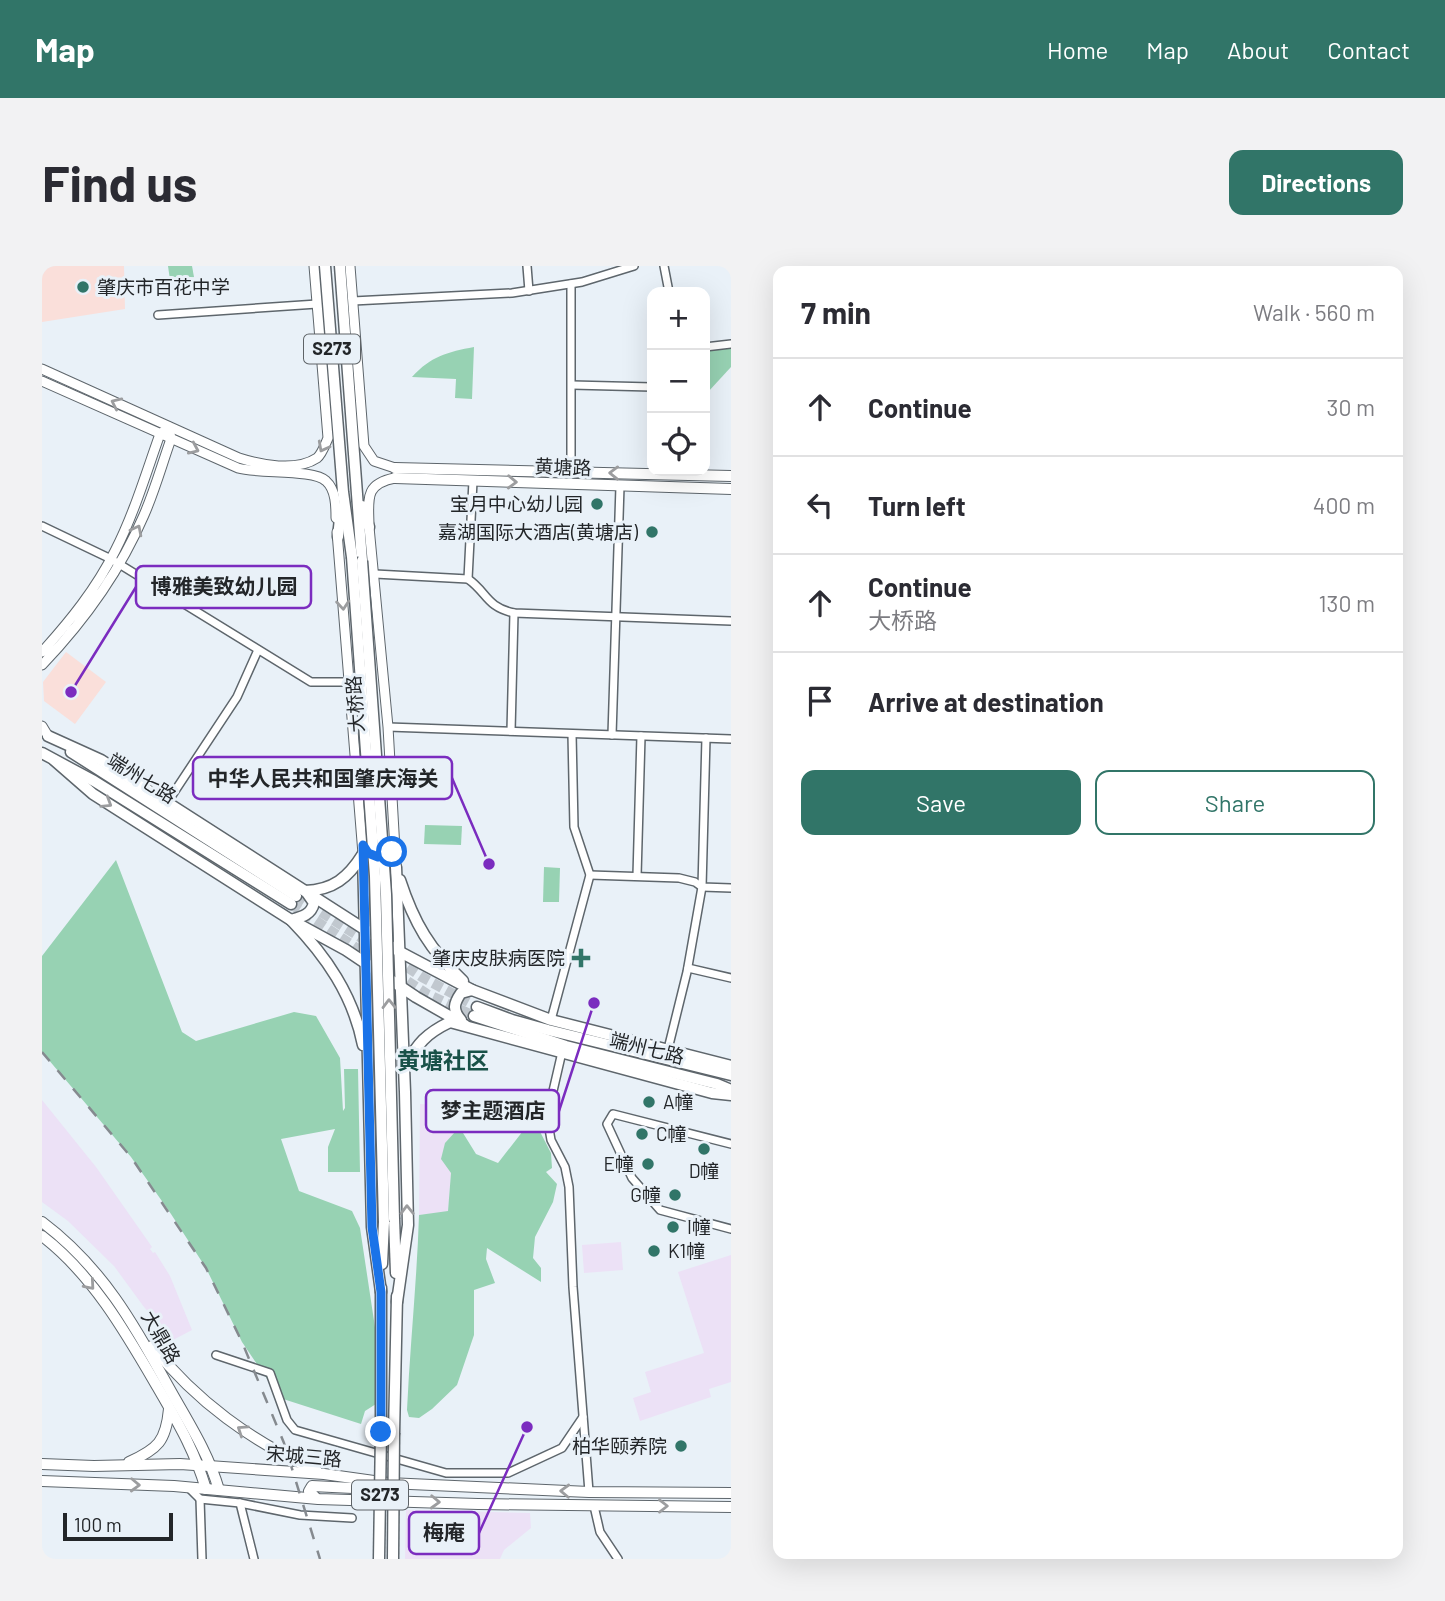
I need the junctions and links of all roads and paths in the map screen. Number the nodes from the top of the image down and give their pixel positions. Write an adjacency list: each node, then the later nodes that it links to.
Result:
1 (314, 266): 12 (street)
2 (325, 266): 23 (main road, 大桥路 / S273)
3 (342, 266): 21 (main road, 大桥路 / S273)
4 (350, 266): 11 (street)
5 (527, 266): 10 (street)
6 (634, 266): 8 (street)
7 (664, 266): 9 (street)
8 (571, 284): 10 (street); 19 (street)
9 (669, 287)
10 (529, 291): 11 (street)
11 (353, 301): 24 (street)
12 (317, 304): 13 (street); 17 (street)
13 (158, 315)
14 (731, 344): 15 (street)
15 (710, 346)
16 (42, 369): 22 (street, one-way to 16)
17 (325, 380): 22 (street, one-way to 22); 23 (street)
18 (42, 381): 25 (street)
19 (572, 385): 20 (street); 27 (street)
20 (647, 387)
21 (352, 415): 24 (street); 33 (main road, 大桥路 / S273)
22 (169, 427): 25 (street); 26 (street)
23 (339, 433): 34 (main road, 大桥路 / S273)
24 (363, 433): 28 (street)
25 (160, 434): 26 (street); 39 (street)
26 (171, 439): 37 (street, one-way to 37); 39 (street, one-way to 26)
27 (571, 472): 28 (main road, 黄塘路); 29 (main road, 黄塘路, one-way to 27)
28 (395, 473): 30 (main road, 黄塘路); 36 (street)
29 (731, 476)
30 (473, 481): 31 (main road, 黄塘路, one-way to 31); 41 (street)
31 (620, 486): 32 (main road, 黄塘路); 43 (street)
32 (731, 489)
33 (356, 491): 36 (main road); 38 (main road, 大桥路 / S273)
34 (343, 492): 37 (main road); 38 (main road, 大桥路 / S273)
35 (42, 526): 39 (street)
36 (369, 527): 40 (street)
37 (338, 537): 48 (street, one-way to 48)
38 (357, 559): 85 (main road, 大桥路 / S273, bridge)
39 (115, 561): 45 (street); 46 (street); 47 (street)
40 (375, 574): 41 (street); 49 (street)
41 (468, 579): 42 (street)
42 (514, 613): 43 (street); 50 (street)
43 (615, 617): 44 (street); 53 (street)
44 (731, 621)
45 (258, 650): 48 (street); 58 (street)
46 (42, 653)
47 (42, 665)
48 (349, 681): 60 (street)
49 (388, 727): 50 (street); 59 (street)
50 (511, 731): 52 (street)
51 (44, 732): 58 (main road); 66 (main road, 端州七路)
52 (572, 734): 53 (street); 62 (street)
53 (612, 735): 54 (street)
54 (641, 736): 55 (street); 63 (street)
55 (706, 738): 56 (street); 64 (street)
56 (731, 739)
57 (46, 757): 66 (main road, 端州七路); 67 (main road, one-way to 67)
58 (167, 803): 66 (main road)
59 (394, 848): 60 (street); 61 (street)
60 (363, 850): 66 (main road); 68 (main road)
61 (396, 867): 69 (main road); 74 (main road)
62 (590, 875): 63 (street); 75 (street)
63 (636, 876): 64 (street)
64 (702, 887): 65 (street); 71 (street)
65 (731, 888)
66 (297, 897): 67 (main road); 68 (main road)
67 (290, 920): 70 (main road); 79 (main road)
68 (366, 928): 69 (main road); 70 (main road)
69 (400, 952): 73 (main road); 74 (main road)
70 (367, 964): 73 (main road); 79 (main road)
71 (688, 968): 72 (street); 77 (street)
72 (731, 978)
73 (401, 987): 76 (main road); 80 (main road)
74 (472, 990): 75 (main road); 76 (main road)
75 (551, 1020): 77 (main road)
76 (465, 1024): 78 (main road); 80 (main road)
77 (668, 1049): 81 (main road)
78 (562, 1052): 83 (main road); 94 (street)
79 (368, 1066): 80 (main road); 89 (main road)
80 (404, 1066): 90 (main road, one-way to 80)
81 (731, 1066)
82 (731, 1075): 83 (main road, 端州七路)
83 (731, 1093)
84 (731, 1144): 87 (street)
85 (389, 1221): 89 (main road, 大桥路 / S273); 90 (main road, 大桥路 / S273)
86 (42, 1222): 91 (main road, 大鼎路)
87 (731, 1229)
88 (42, 1236): 93 (main road, 大鼎路, one-way to 93)
89 (381, 1292): 117 (main road, 大桥路 / S273, bridge)
90 (397, 1302): 118 (main road, 大桥路 / S273, bridge)
91 (135, 1326): 99 (main road, 大鼎路); 100 (main road, one-way to 91)
92 (216, 1355): 94 (street)
93 (169, 1408): 96 (main road); 98 (main road, 大鼎路)
94 (583, 1417): 107 (street)
95 (42, 1464): 97 (main road, 宋城三路)
96 (124, 1464): 97 (main road, 宋城三路); 98 (main road, 宋城三路)
97 (94, 1466): 102 (main road)
98 (199, 1466): 99 (main road, 宋城三路); 105 (main road, 大鼎路)
99 (212, 1467): 100 (main road, 宋城三路); 106 (main road, 大鼎路)
100 (324, 1474): 103 (main road, 宋城三路)
101 (42, 1481): 102 (main road, 宋城三路)
102 (93, 1483): 104 (main road, 宋城三路, one-way to 104)
103 (388, 1483): 107 (main road, 宋城三路, one-way to 103); 110 (main road)
104 (188, 1488): 105 (main road, 宋城三路); 109 (street)
105 (206, 1489): 106 (main road, 宋城三路)
106 (219, 1490): 110 (main road, 宋城三路)
107 (589, 1492): 108 (main road, 宋城三路)
108 (731, 1493)
109 (200, 1499): 111 (street); 115 (street)
110 (318, 1499): 112 (main road, 宋城三路, one-way to 112)
111 (240, 1503): 114 (street); 116 (street)
112 (594, 1506): 113 (main road, 宋城三路, one-way to 113); 119 (street)
113 (731, 1507)
114 (352, 1518)
115 (202, 1559)
116 (254, 1559)
117 (379, 1559)
118 (393, 1559)
119 (618, 1559)

